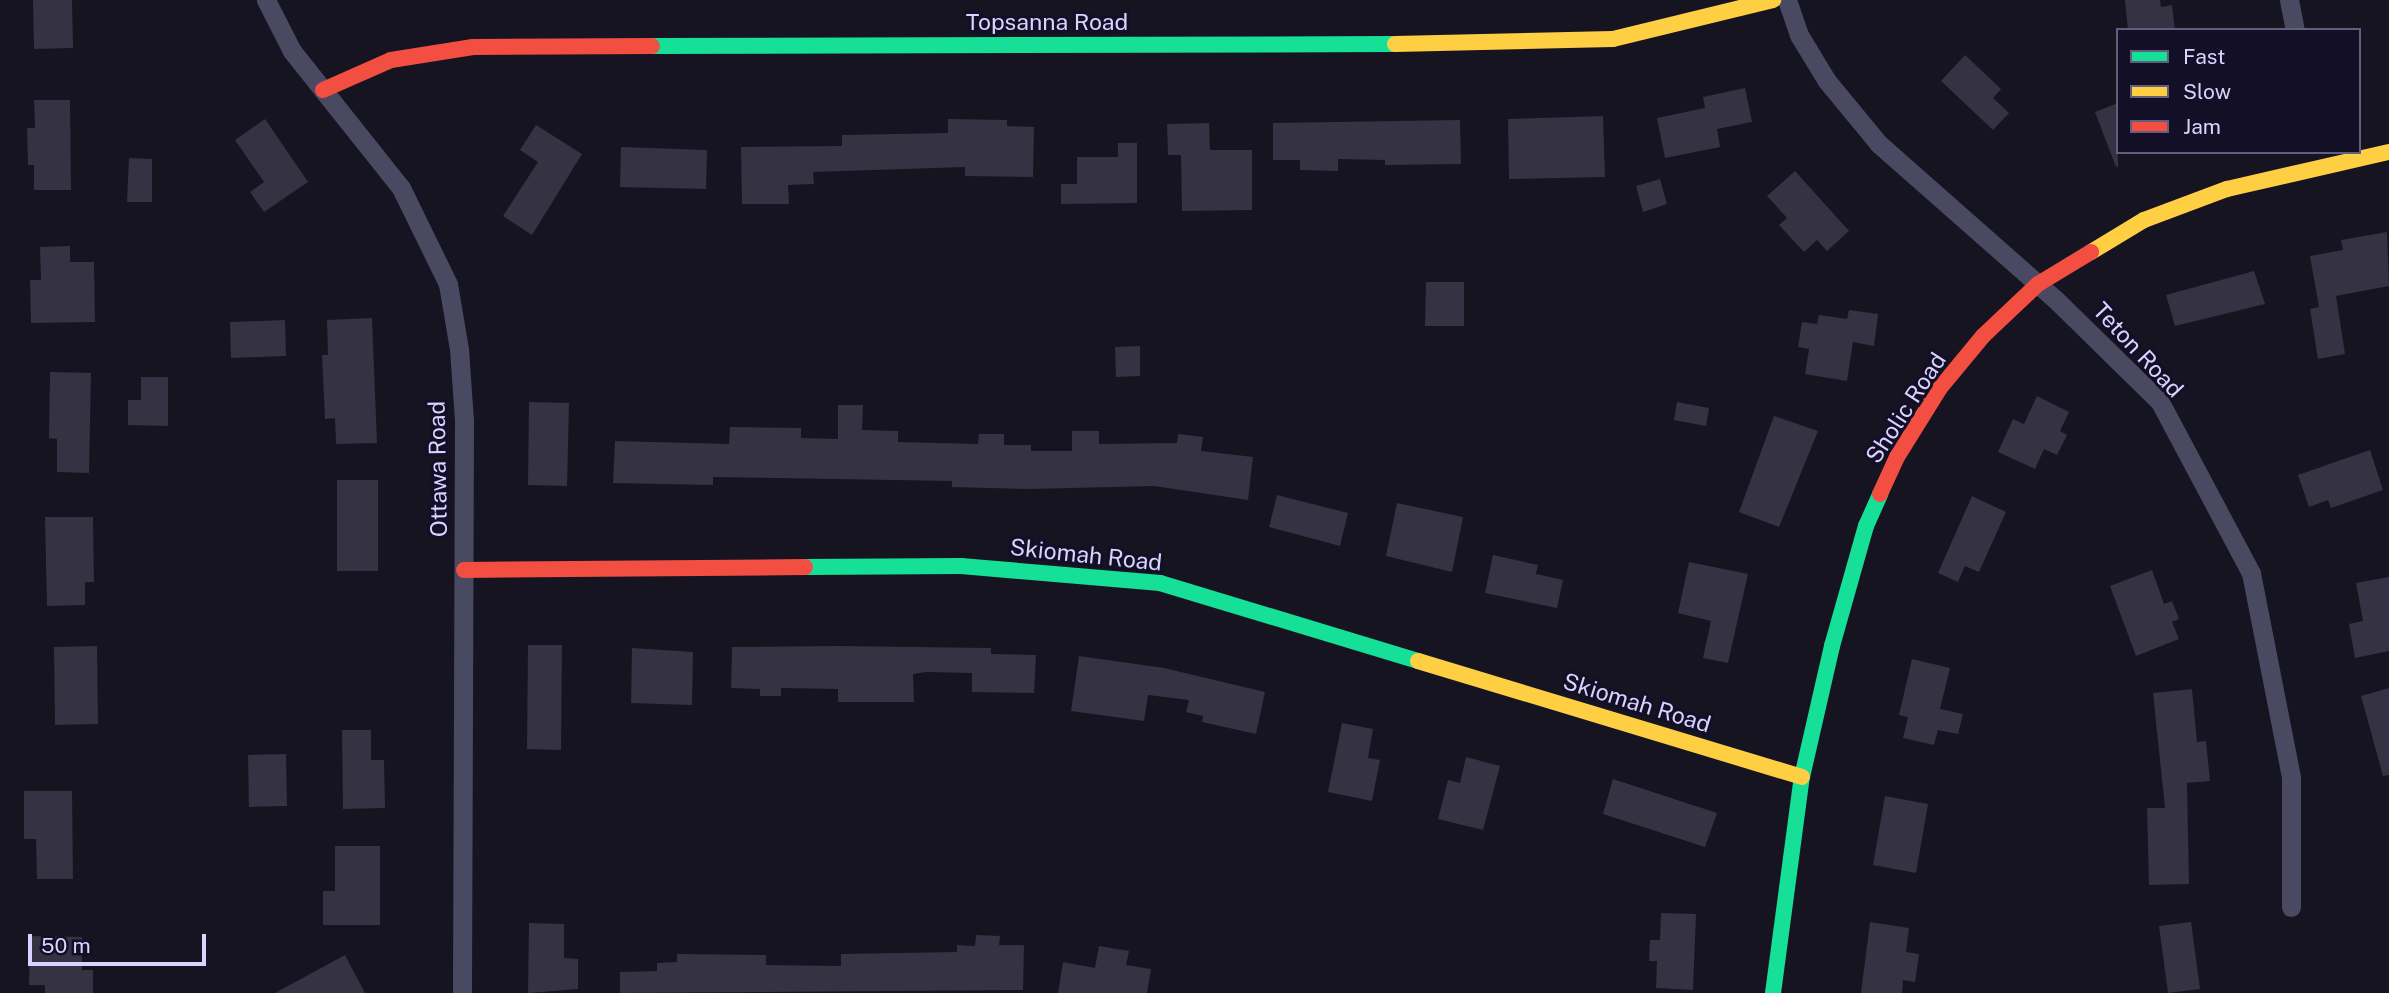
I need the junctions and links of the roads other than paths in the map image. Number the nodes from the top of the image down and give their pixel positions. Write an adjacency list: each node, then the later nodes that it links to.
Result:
1 (266, 0): 6 (street, Ottawa Road)
2 (1773, 0): 6 (street, Topsanna Road)
3 (1787, 0): 9 (street, Teton Road)
4 (2289, 0): 5 (street)
5 (2295, 28)
6 (323, 90): 10 (street, Ottawa Road)
7 (2389, 152): 8 (street, Sholic Road)
8 (2322, 158): 9 (street, Sholic Road)
9 (2038, 284): 11 (street, Sholic Road); 12 (street, Teton Road)
10 (464, 570): 11 (street, Skiomah Road); 13 (street, Ottawa Road)
11 (1802, 777): 14 (street, Sholic Road)
12 (2291, 907)
13 (462, 993)
14 (1773, 993)

